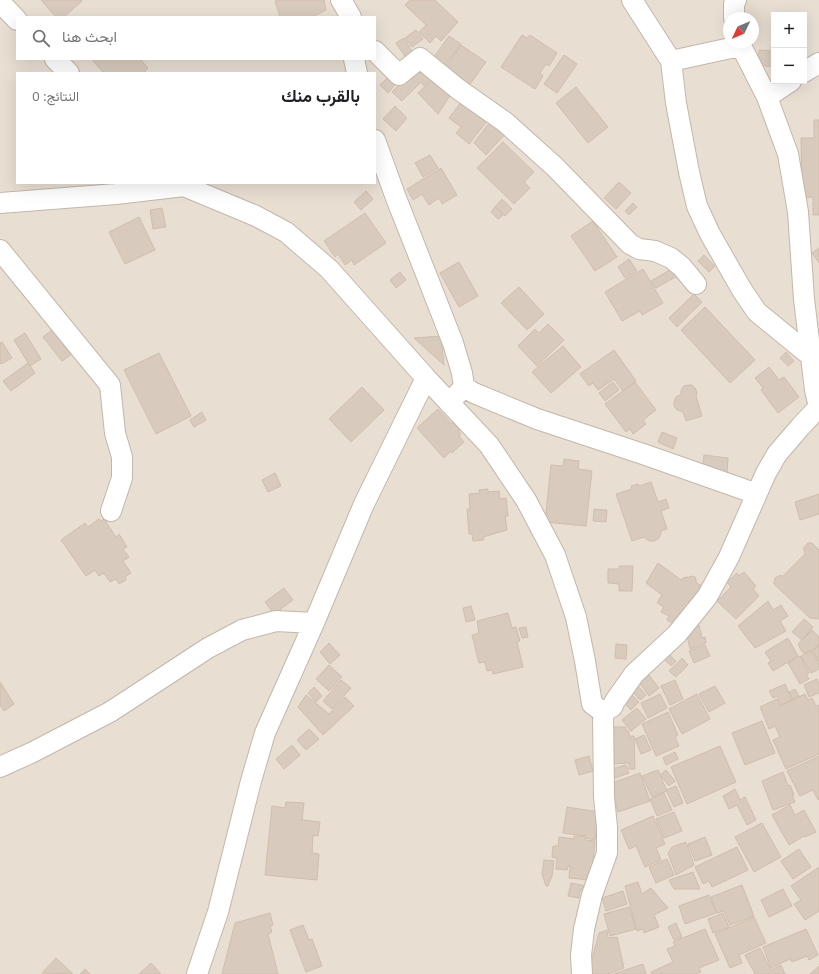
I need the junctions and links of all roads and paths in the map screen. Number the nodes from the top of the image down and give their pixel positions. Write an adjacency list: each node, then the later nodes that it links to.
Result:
1 (340, 0): 6 (street); 7 (street)
2 (632, 0): 14 (street)
3 (736, 0): 5 (street)
4 (0, 2): 8 (street)
5 (734, 12)
6 (344, 16)
7 (350, 16)
8 (16, 19)
9 (723, 48): 14 (street)
10 (741, 48): 20 (street)
11 (376, 52): 25 (street)
12 (56, 60): 17 (street)
13 (354, 60): 18 (street)
14 (671, 61): 26 (street)
15 (819, 63): 16 (street)
16 (807, 70)
17 (68, 72)
18 (357, 72)
19 (786, 84): 20 (street)
20 (767, 96): 26 (street)
21 (376, 143): 28 (street)
22 (182, 185): 23 (street); 27 (street)
23 (0, 203)
24 (0, 250): 31 (street)
25 (696, 284)
26 (815, 360): 30 (street)
27 (426, 378): 29 (street); 32 (street)
28 (464, 387): 29 (street); 30 (street)
29 (449, 403): 33 (street)
30 (757, 494): 33 (street)
31 (111, 511)
32 (314, 623): 34 (street); 35 (street)
33 (603, 712): 36 (street)
34 (0, 767)
35 (197, 974)
36 (582, 974)

